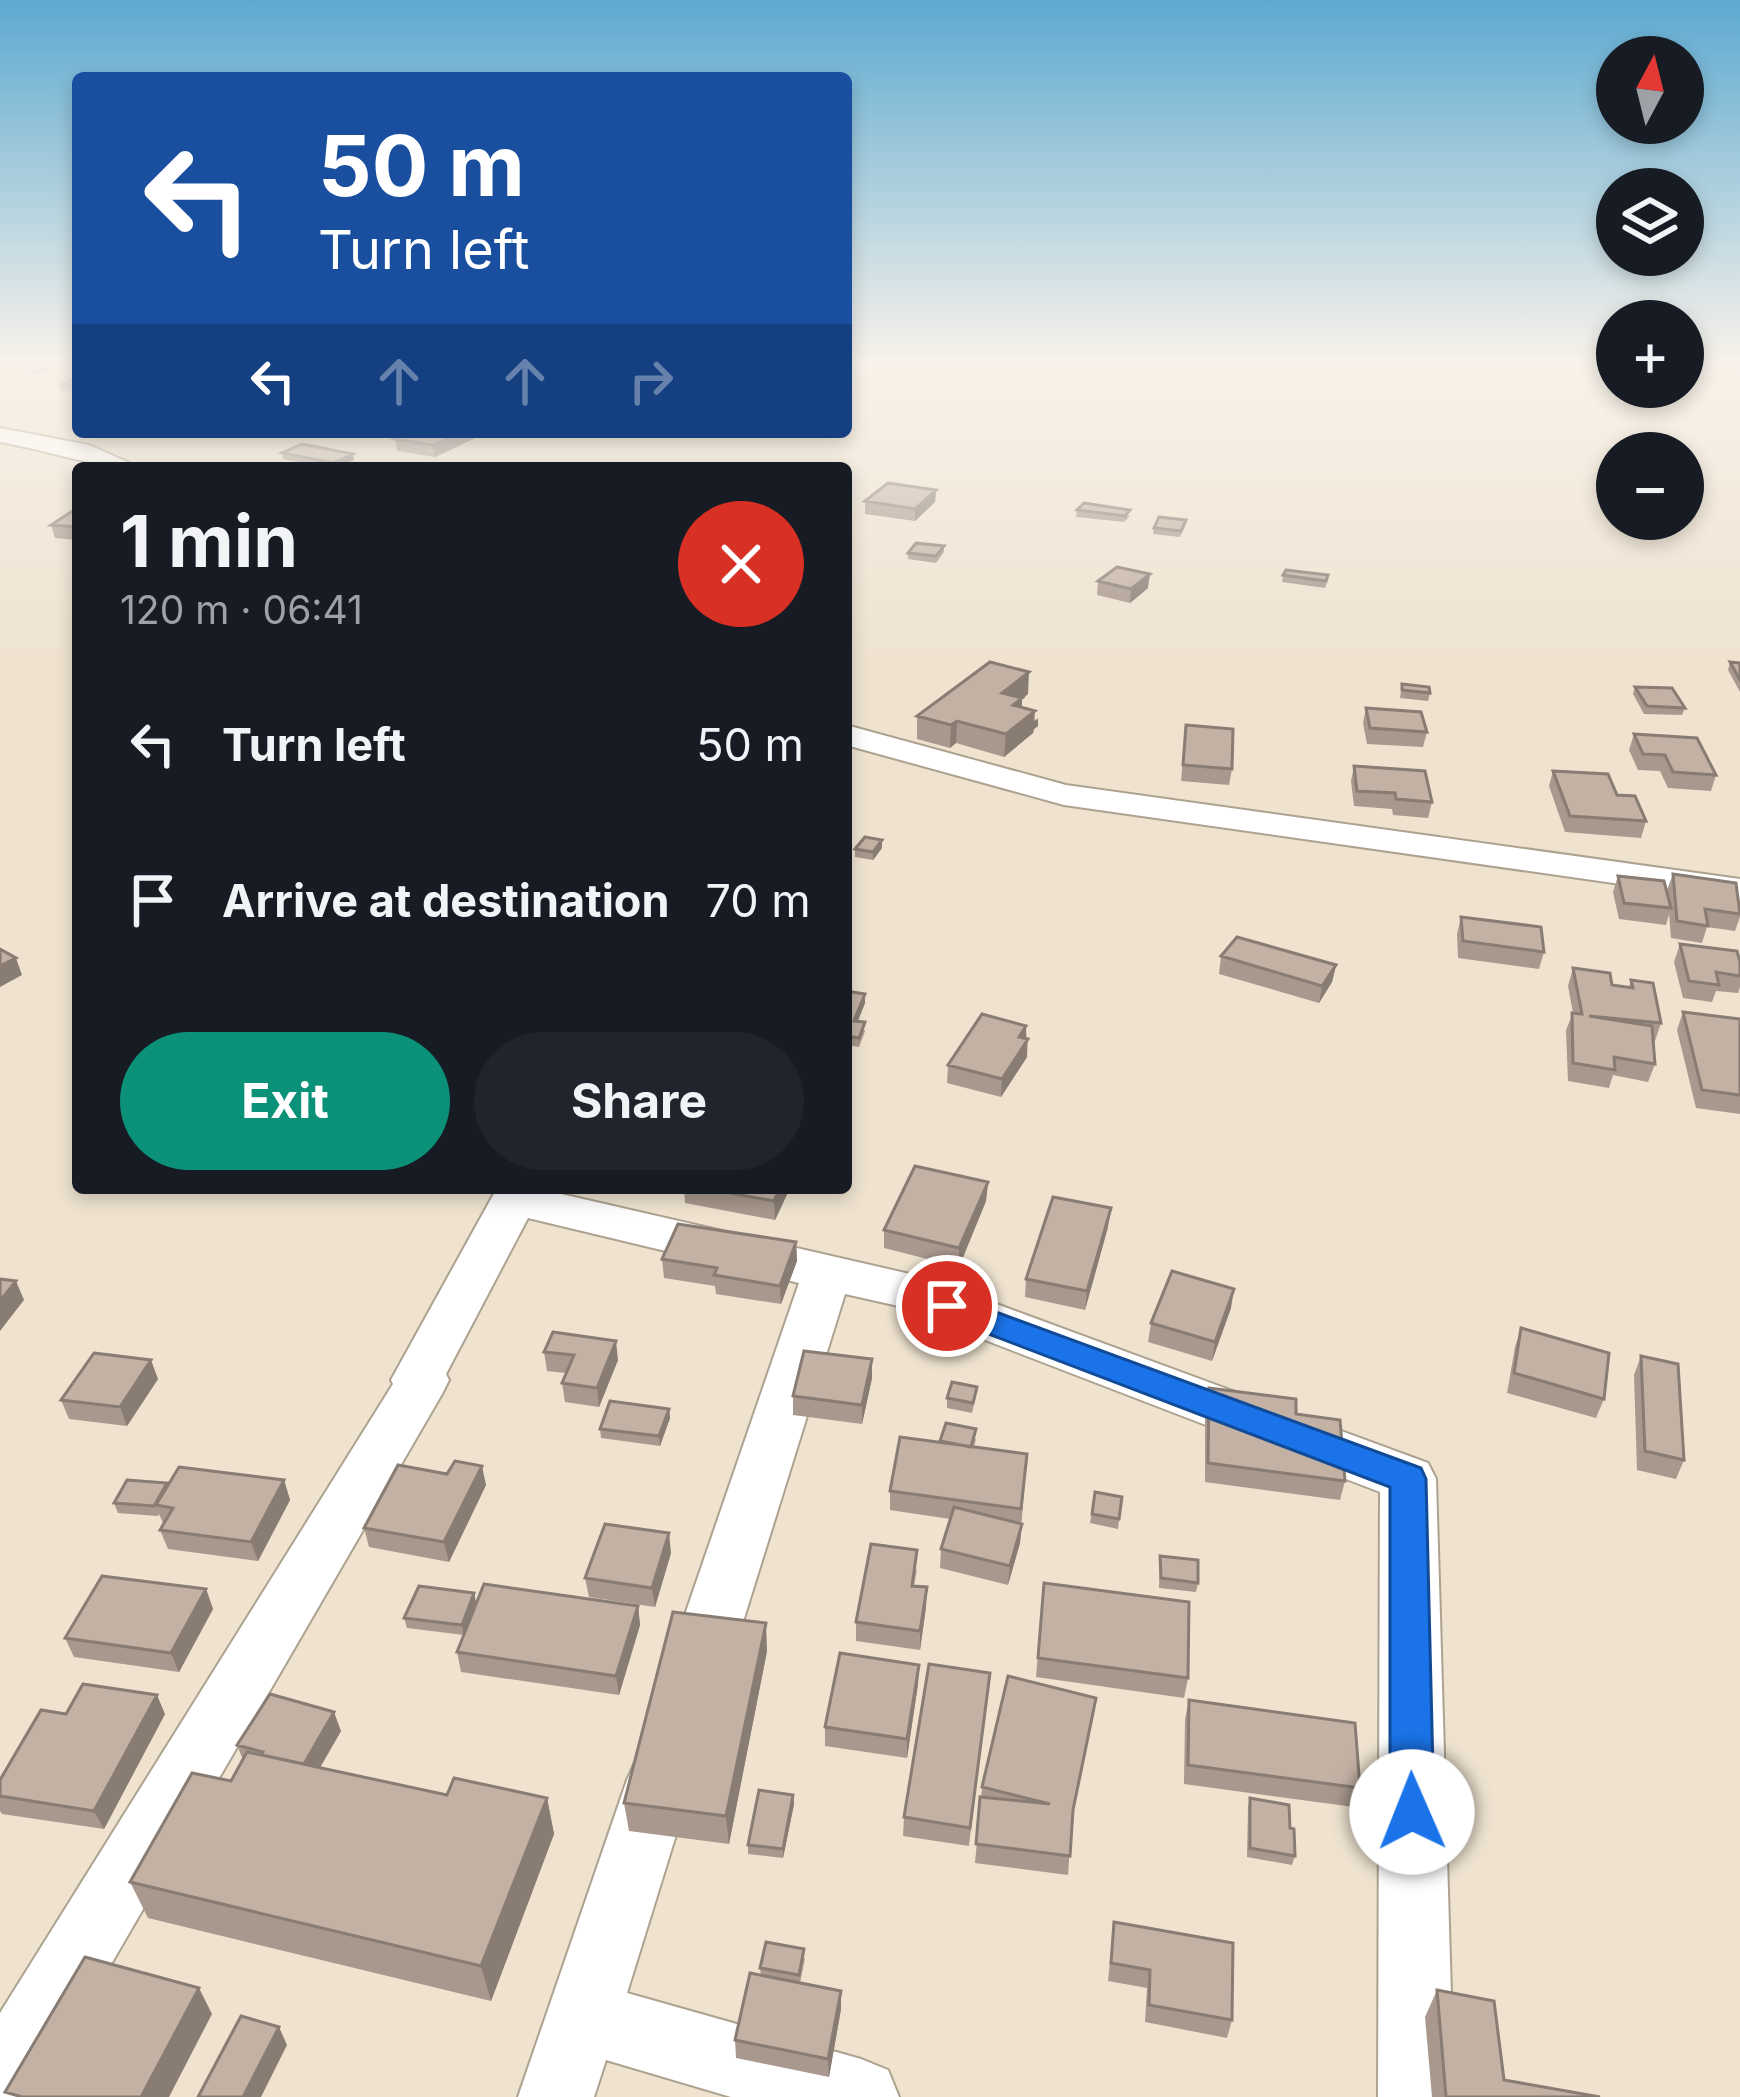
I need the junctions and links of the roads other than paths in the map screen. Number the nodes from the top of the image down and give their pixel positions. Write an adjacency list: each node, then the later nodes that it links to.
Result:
1 (852, 737): 2 (street)
2 (1740, 890)
3 (827, 1272): 4 (street); 5 (street); 8 (street)
4 (583, 2017): 6 (street); 7 (street)
5 (0, 2083)
6 (556, 2097)
7 (861, 2097)
8 (1415, 2097)

